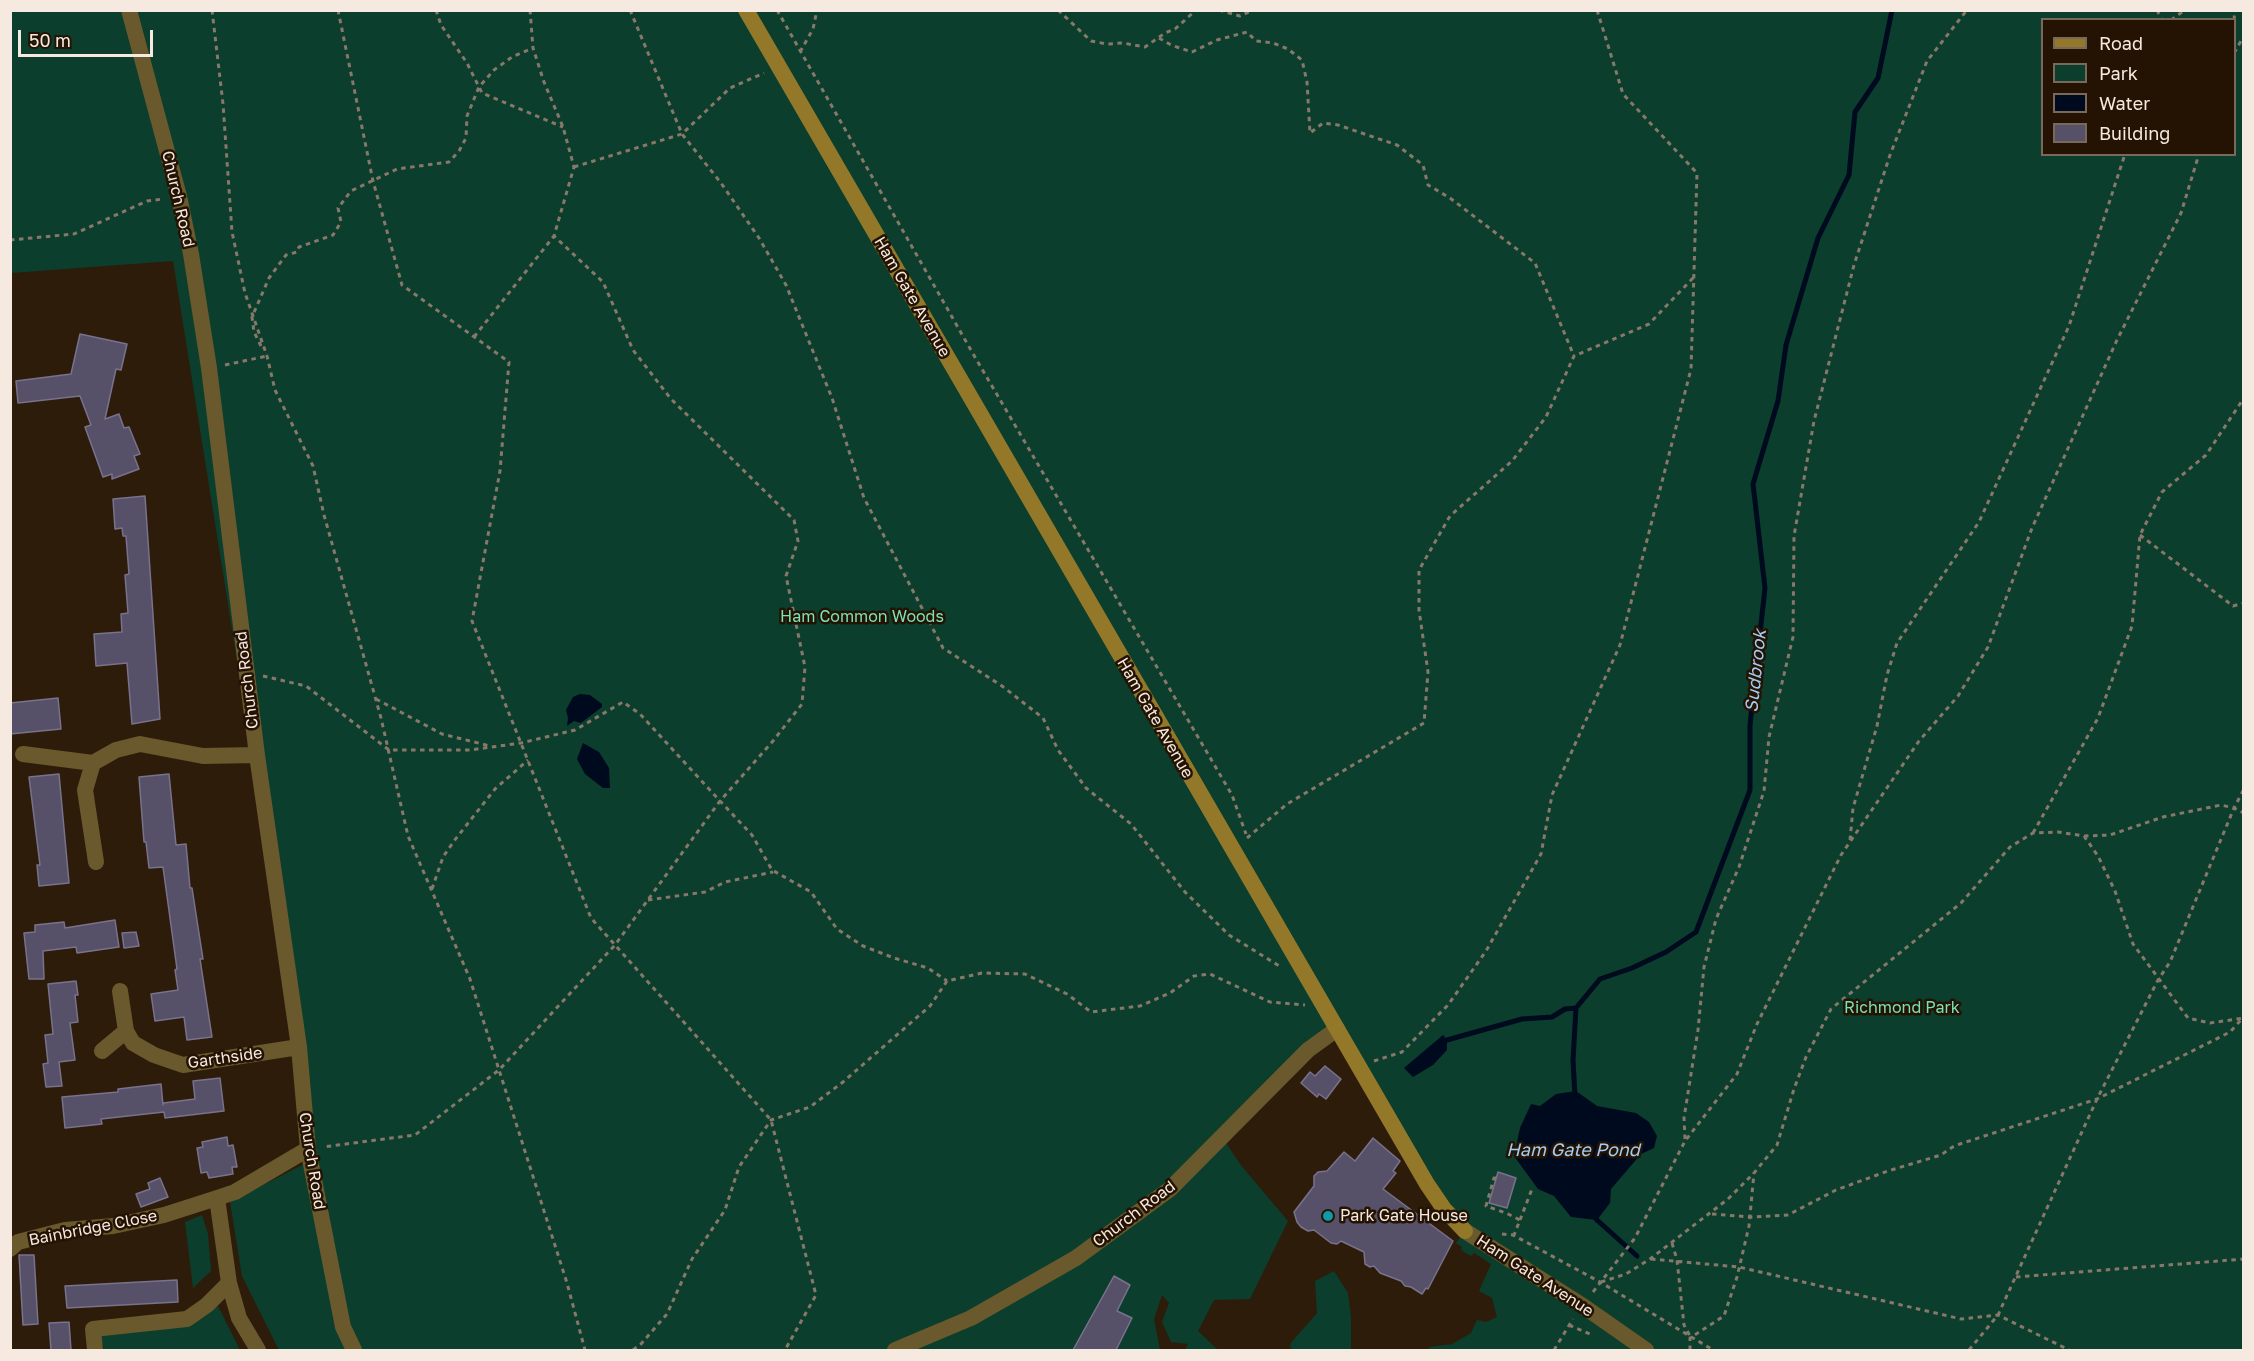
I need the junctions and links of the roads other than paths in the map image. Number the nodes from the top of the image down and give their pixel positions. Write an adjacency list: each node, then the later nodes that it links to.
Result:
1 (129, 10): 4 (street, Church Road)
2 (746, 10): 8 (main road, Ham Gate Avenue)
3 (23, 754): 5 (street)
4 (257, 755): 5 (street); 10 (street, Church Road)
5 (93, 763): 6 (street)
6 (96, 862)
7 (120, 991): 9 (street)
8 (1337, 1029): 14 (main road, Ham Gate Avenue); 20 (street, Church Road)
9 (126, 1031): 10 (street, Garthside); 11 (street)
10 (299, 1047): 12 (street, Church Road)
11 (102, 1051)
12 (308, 1149): 13 (street, Bainbridge Close); 19 (street, Church Road)
13 (218, 1198): 15 (street, Bainbridge Close); 16 (street)
14 (1465, 1231): 21 (street, Ham Gate Avenue)
15 (10, 1249)
16 (229, 1283): 17 (street); 18 (street)
17 (95, 1350)
18 (258, 1350)
19 (354, 1350)
20 (895, 1350)
21 (1646, 1350)

